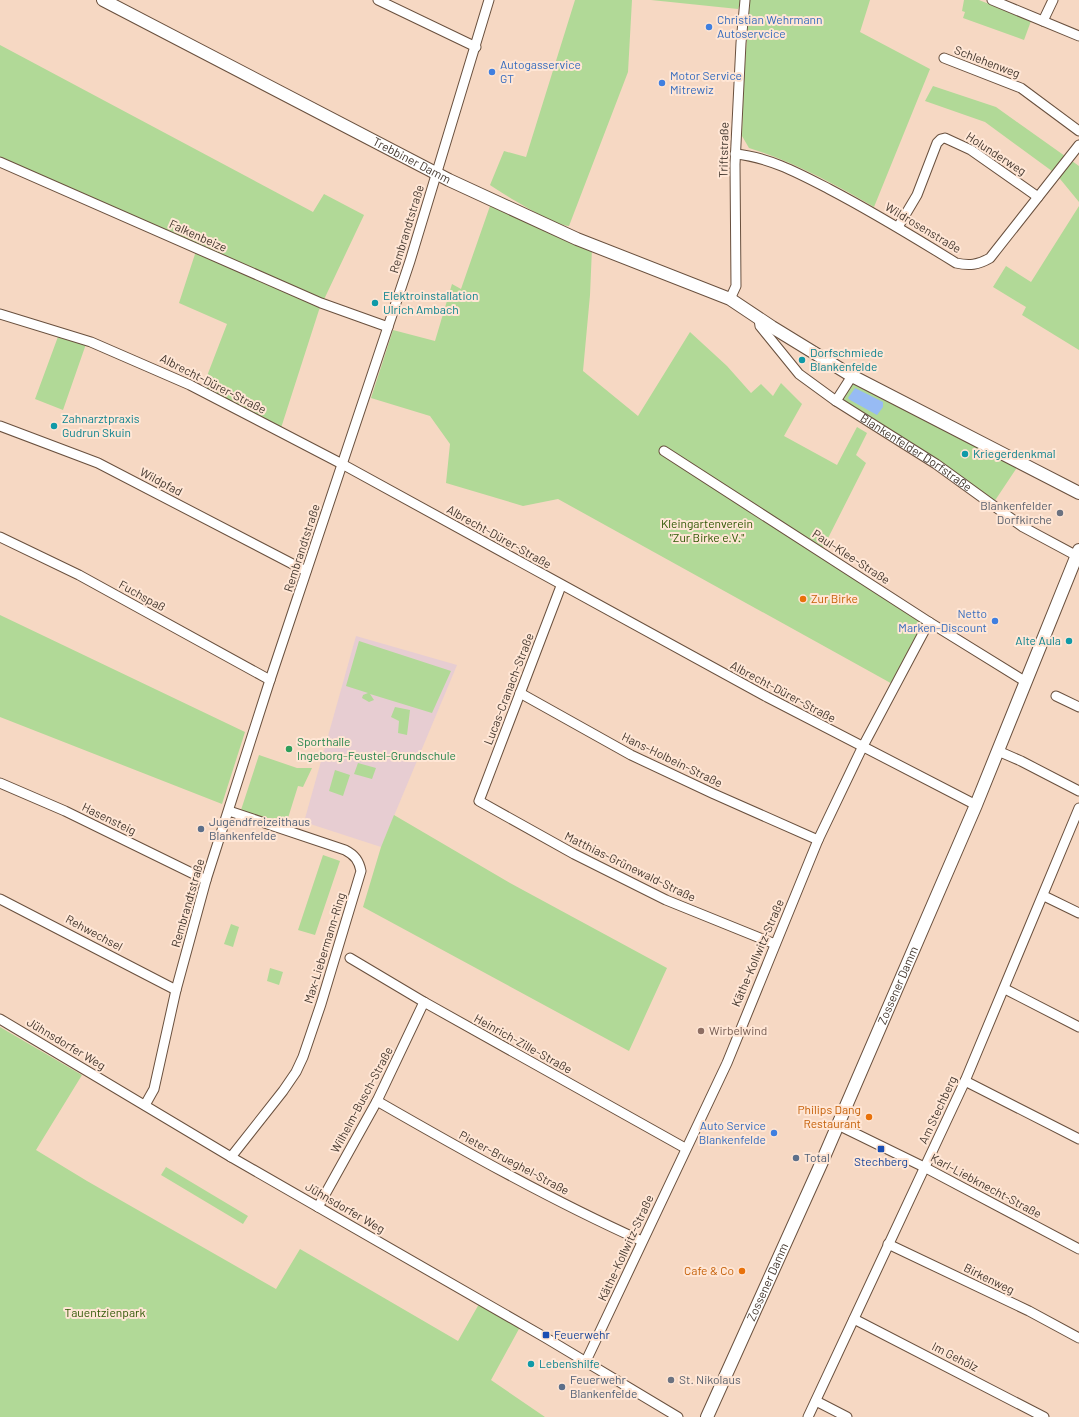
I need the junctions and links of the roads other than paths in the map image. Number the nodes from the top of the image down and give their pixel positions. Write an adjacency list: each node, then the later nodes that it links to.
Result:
1 (103, 0): 15 (main road, Trebbiner Damm)
2 (378, 0): 9 (street)
3 (489, 0): 9 (street, Rembrandtstraße)
4 (745, 0): 13 (street, Triftstraße)
5 (992, 0): 7 (street)
6 (1053, 0): 7 (street)
7 (1043, 21): 8 (street)
8 (1079, 36)
9 (476, 47): 15 (street, Rembrandtstraße)
10 (944, 58): 11 (street, Schlehenweg)
11 (1079, 131)
12 (1079, 145): 16 (street, Wildrosenstraße)
13 (736, 154): 17 (street, Wildrosenstraße); 18 (street, Triftstraße)
14 (0, 162): 21 (street, Falkenbeize)
15 (437, 174): 18 (main road, Trebbiner Damm); 21 (street, Rembrandtstraße)
16 (1038, 197): 17 (street, Wildrosenstraße); 17 (street, Holunderweg)
17 (898, 228)
18 (730, 299): 20 (main road, Blankenfelder Dorfstraße)
19 (0, 314): 26 (street, Albrecht-Dürer-Straße)
20 (759, 319): 22 (main road, Blankenfelder Dorfstraße); 23 (street, Blankenfelder Dorfstraße)
21 (388, 327): 26 (street, Rembrandtstraße)
22 (852, 376): 23 (street); 27 (main road, Blankenfelder Dorfstraße)
23 (836, 401): 29 (street, Blankenfelder Dorfstraße)
24 (0, 426): 30 (street, Wildpfad)
25 (664, 451): 32 (street, Paul-Klee-Straße)
26 (342, 464): 30 (street, Rembrandtstraße); 31 (street, Albrecht-Dürer-Straße)
27 (1079, 493)
28 (0, 537): 33 (street, Fuchspaß)
29 (1078, 553): 34 (main road, Zossener Damm)
30 (306, 571): 33 (street, Rembrandtstraße)
31 (561, 586): 35 (street, Lucas-Cranach-Straße); 38 (street, Albrecht-Dürer-Straße)
32 (929, 622): 34 (street, Paul-Klee-Straße); 38 (street, Käthe-Kollwitz-Straße)
33 (270, 680): 45 (street, Rembrandtstraße)
34 (1026, 682): 39 (main road, Zossener Damm)
35 (520, 694): 42 (street, Lucas-Cranach-Straße); 46 (street, Hans-Holbein-Straße)
36 (1056, 696): 37 (street)
37 (1079, 707)
38 (862, 748): 43 (street, Albrecht-Dürer-Straße); 46 (street, Käthe-Kollwitz-Straße)
39 (998, 752): 41 (street); 43 (main road, Zossener Damm)
40 (0, 782): 47 (street, Hasensteig)
41 (1079, 791)
42 (479, 801): 51 (street, Matthias-Grünewald-Straße)
43 (976, 806): 61 (main road, Zossener Damm)
44 (1079, 808): 48 (street, Am Stechberg)
45 (229, 811): 47 (street, Rembrandtstraße); 64 (street, Max-Liebermann-Ring)
46 (818, 840): 51 (street, Käthe-Kollwitz-Straße)
47 (206, 880): 54 (street, Rembrandtstraße)
48 (1044, 896): 50 (street); 53 (street, Am Stechberg)
49 (0, 899): 54 (street, Rehwechsel)
50 (1079, 914)
51 (775, 944): 63 (street, Käthe-Kollwitz-Straße)
52 (350, 958): 55 (street, Heinrich-Zille-Straße)
53 (1005, 989): 57 (street); 58 (street, Am Stechberg)
54 (176, 990): 60 (street, Rembrandtstraße)
55 (424, 1002): 59 (street, Wilhelm-Busch-Straße); 63 (street, Heinrich-Zille-Straße)
56 (0, 1019): 60 (street, Jühnsdorfer Weg)
57 (1079, 1027)
58 (965, 1082): 62 (street); 65 (street, Am Stechberg)
59 (377, 1101): 66 (street, Wilhelm-Busch-Straße); 67 (street, Pieter-Brueghel-Straße)
60 (144, 1105): 64 (street, Jühnsdorfer Weg)
61 (838, 1125): 65 (street, Karl-Liebknecht-Straße); 75 (main road, Zossener Damm)
62 (1079, 1139)
63 (685, 1148): 67 (street, Käthe-Kollwitz-Straße)
64 (231, 1157): 66 (street, Jühnsdorfer Weg)
65 (924, 1167): 68 (street, Am Stechberg); 69 (street, Karl-Liebknecht-Straße)
66 (318, 1206): 72 (street, Jühnsdorfer Weg)
67 (642, 1241): 72 (street, Käthe-Kollwitz-Straße)
68 (888, 1244): 70 (street, Am Stechberg); 71 (street, Birkenweg)
69 (1079, 1249)
70 (854, 1319): 73 (street, Am Stechberg); 78 (street, Im Gehölz)
71 (1079, 1338)
72 (586, 1361): 74 (street, Jühnsdorfer Weg)
73 (816, 1400): 76 (street, Am Stechberg); 77 (street)
74 (678, 1417)
75 (707, 1417)
76 (808, 1417)
77 (848, 1417)
78 (1044, 1417)

